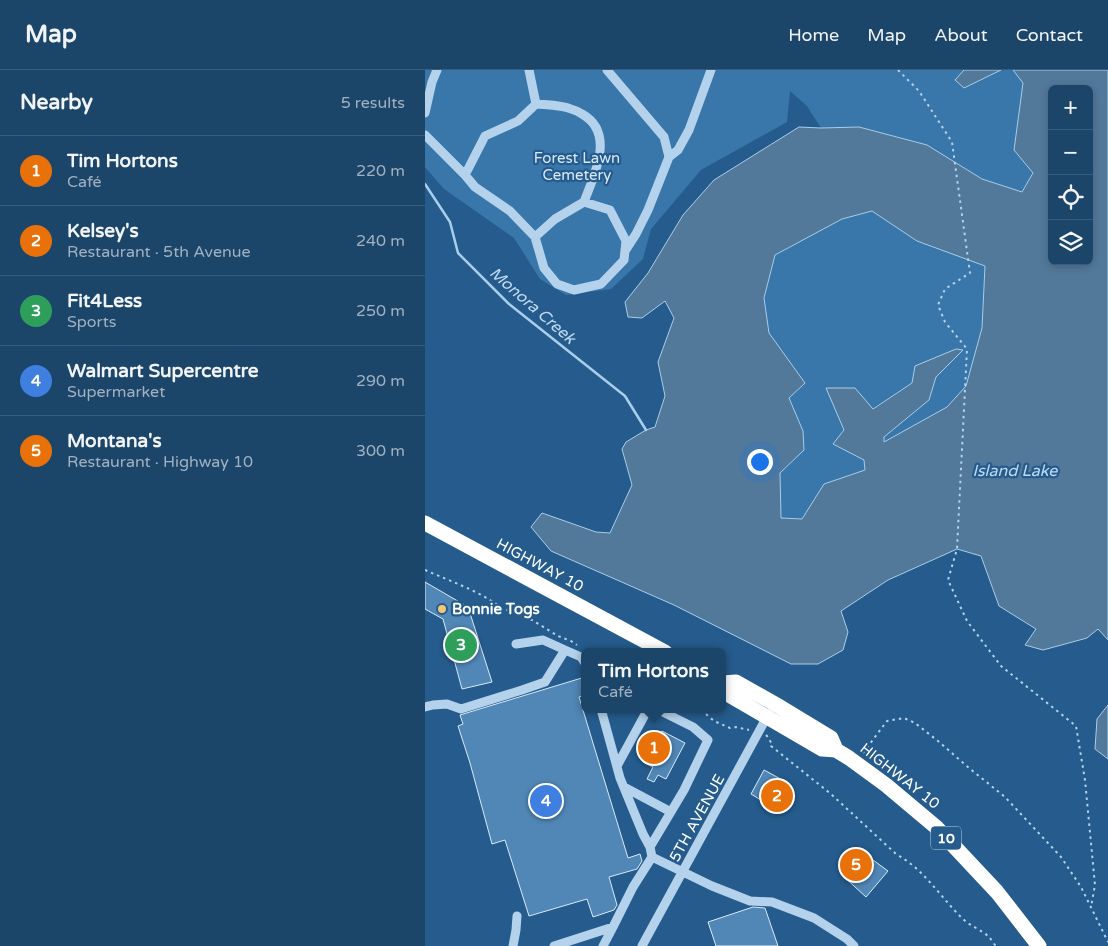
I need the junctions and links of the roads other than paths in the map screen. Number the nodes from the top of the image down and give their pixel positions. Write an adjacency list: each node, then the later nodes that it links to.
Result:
1 (437, 70): 6 (street)
2 (529, 70): 5 (street)
3 (607, 70): 8 (street)
4 (711, 70): 8 (street)
5 (536, 104): 9 (street); 10 (street)
6 (425, 113)
7 (425, 135): 9 (street)
8 (669, 157): 12 (street)
9 (465, 175): 11 (street)
10 (584, 202): 11 (street); 12 (street)
11 (535, 237): 12 (street)
12 (625, 252)
13 (425, 522): 15 (highway, HIGHWAY 10)
14 (516, 644): 16 (street)
15 (658, 648)
16 (565, 650): 17 (street); 19 (street)
17 (581, 657)
18 (726, 689): 20 (highway, HIGHWAY 10 / 10)
19 (425, 707)
20 (771, 710): 29 (street, 5TH AVENUE); 37 (highway, HIGHWAY 10 / 10)
21 (602, 713): 24 (street)
22 (645, 713): 24 (street)
23 (665, 713): 26 (street)
24 (617, 766): 25 (street)
25 (624, 787): 26 (street); 27 (street)
26 (671, 812): 27 (street)
27 (650, 847): 28 (street)
28 (652, 857): 29 (street); 31 (street)
29 (683, 872): 35 (street, 5TH AVENUE); 36 (street)
30 (517, 916): 32 (street)
31 (613, 927): 33 (street); 34 (street)
32 (513, 946)
33 (555, 946)
34 (603, 946)
35 (643, 946)
36 (854, 946)
37 (1039, 946)

